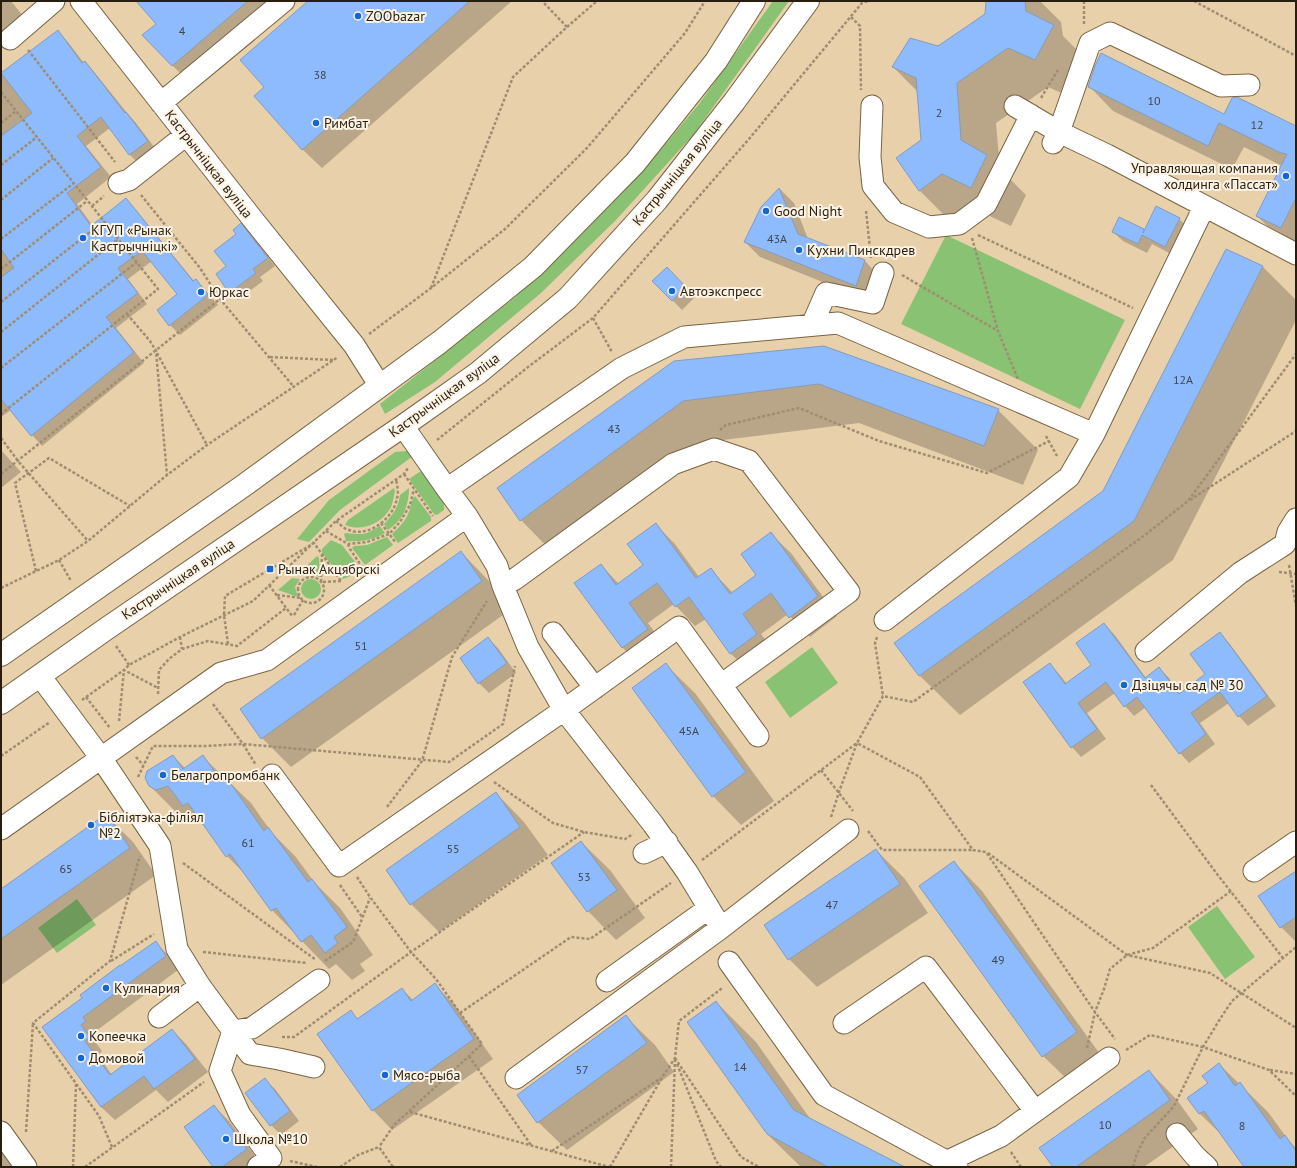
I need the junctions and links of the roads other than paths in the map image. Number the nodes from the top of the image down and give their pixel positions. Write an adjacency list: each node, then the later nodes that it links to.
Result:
1 (54, 1): 6 (street)
2 (81, 1): 9 (street, Кастрычніцкая вуліца)
3 (284, 1): 9 (street)
4 (754, 1): 17 (main road)
5 (808, 1): 18 (main road, Кастрычніцкая вуліца)
6 (10, 39)
7 (1249, 85): 11 (street)
8 (866, 102): 11 (street)
9 (161, 103): 10 (street, Кастрычніцкая вуліца)
10 (186, 136): 12 (street); 17 (street, Кастрычніцкая вуліца)
11 (1056, 138): 13 (street)
12 (119, 183)
13 (1204, 207): 14 (street); 19 (street)
14 (1296, 254)
15 (886, 269): 16 (street)
16 (812, 325): 19 (street); 20 (street)
17 (380, 386): 27 (main road)
18 (402, 426): 20 (street); 28 (main road, Кастрычніцкая вуліца)
19 (1094, 434): 24 (street)
20 (447, 489): 21 (street)
21 (467, 516): 23 (street); 34 (street)
22 (1296, 520): 26 (street)
23 (496, 592): 29 (street); 32 (street)
24 (885, 620)
25 (553, 633): 30 (street)
26 (1146, 651)
27 (1, 655)
28 (40, 676): 31 (main road, Кастрычніцкая вуліца); 34 (street)
29 (721, 685): 30 (street); 33 (street)
30 (595, 688): 32 (street)
31 (1, 703)
32 (564, 710): 35 (street); 38 (street)
33 (758, 736)
34 (102, 758): 37 (street); 47 (street)
35 (272, 775)
36 (856, 824): 43 (street)
37 (1, 829)
38 (666, 842): 40 (street); 42 (street)
39 (1296, 842): 41 (street)
40 (644, 853)
41 (1254, 871)
42 (709, 908): 43 (street); 46 (street)
43 (721, 928): 53 (street)
44 (729, 962): 58 (street)
45 (316, 972): 50 (street)
46 (607, 981)
47 (200, 986): 48 (street); 50 (street)
48 (159, 1016)
49 (844, 1023): 54 (street)
50 (232, 1031): 52 (street); 57 (street)
51 (1116, 1050): 54 (street)
52 (314, 1067)
53 (516, 1078)
54 (1035, 1111): 58 (street)
55 (1, 1132): 59 (street)
56 (1178, 1134): 60 (street)
57 (264, 1162)
58 (952, 1164)
59 (26, 1167)
60 (1207, 1167)

